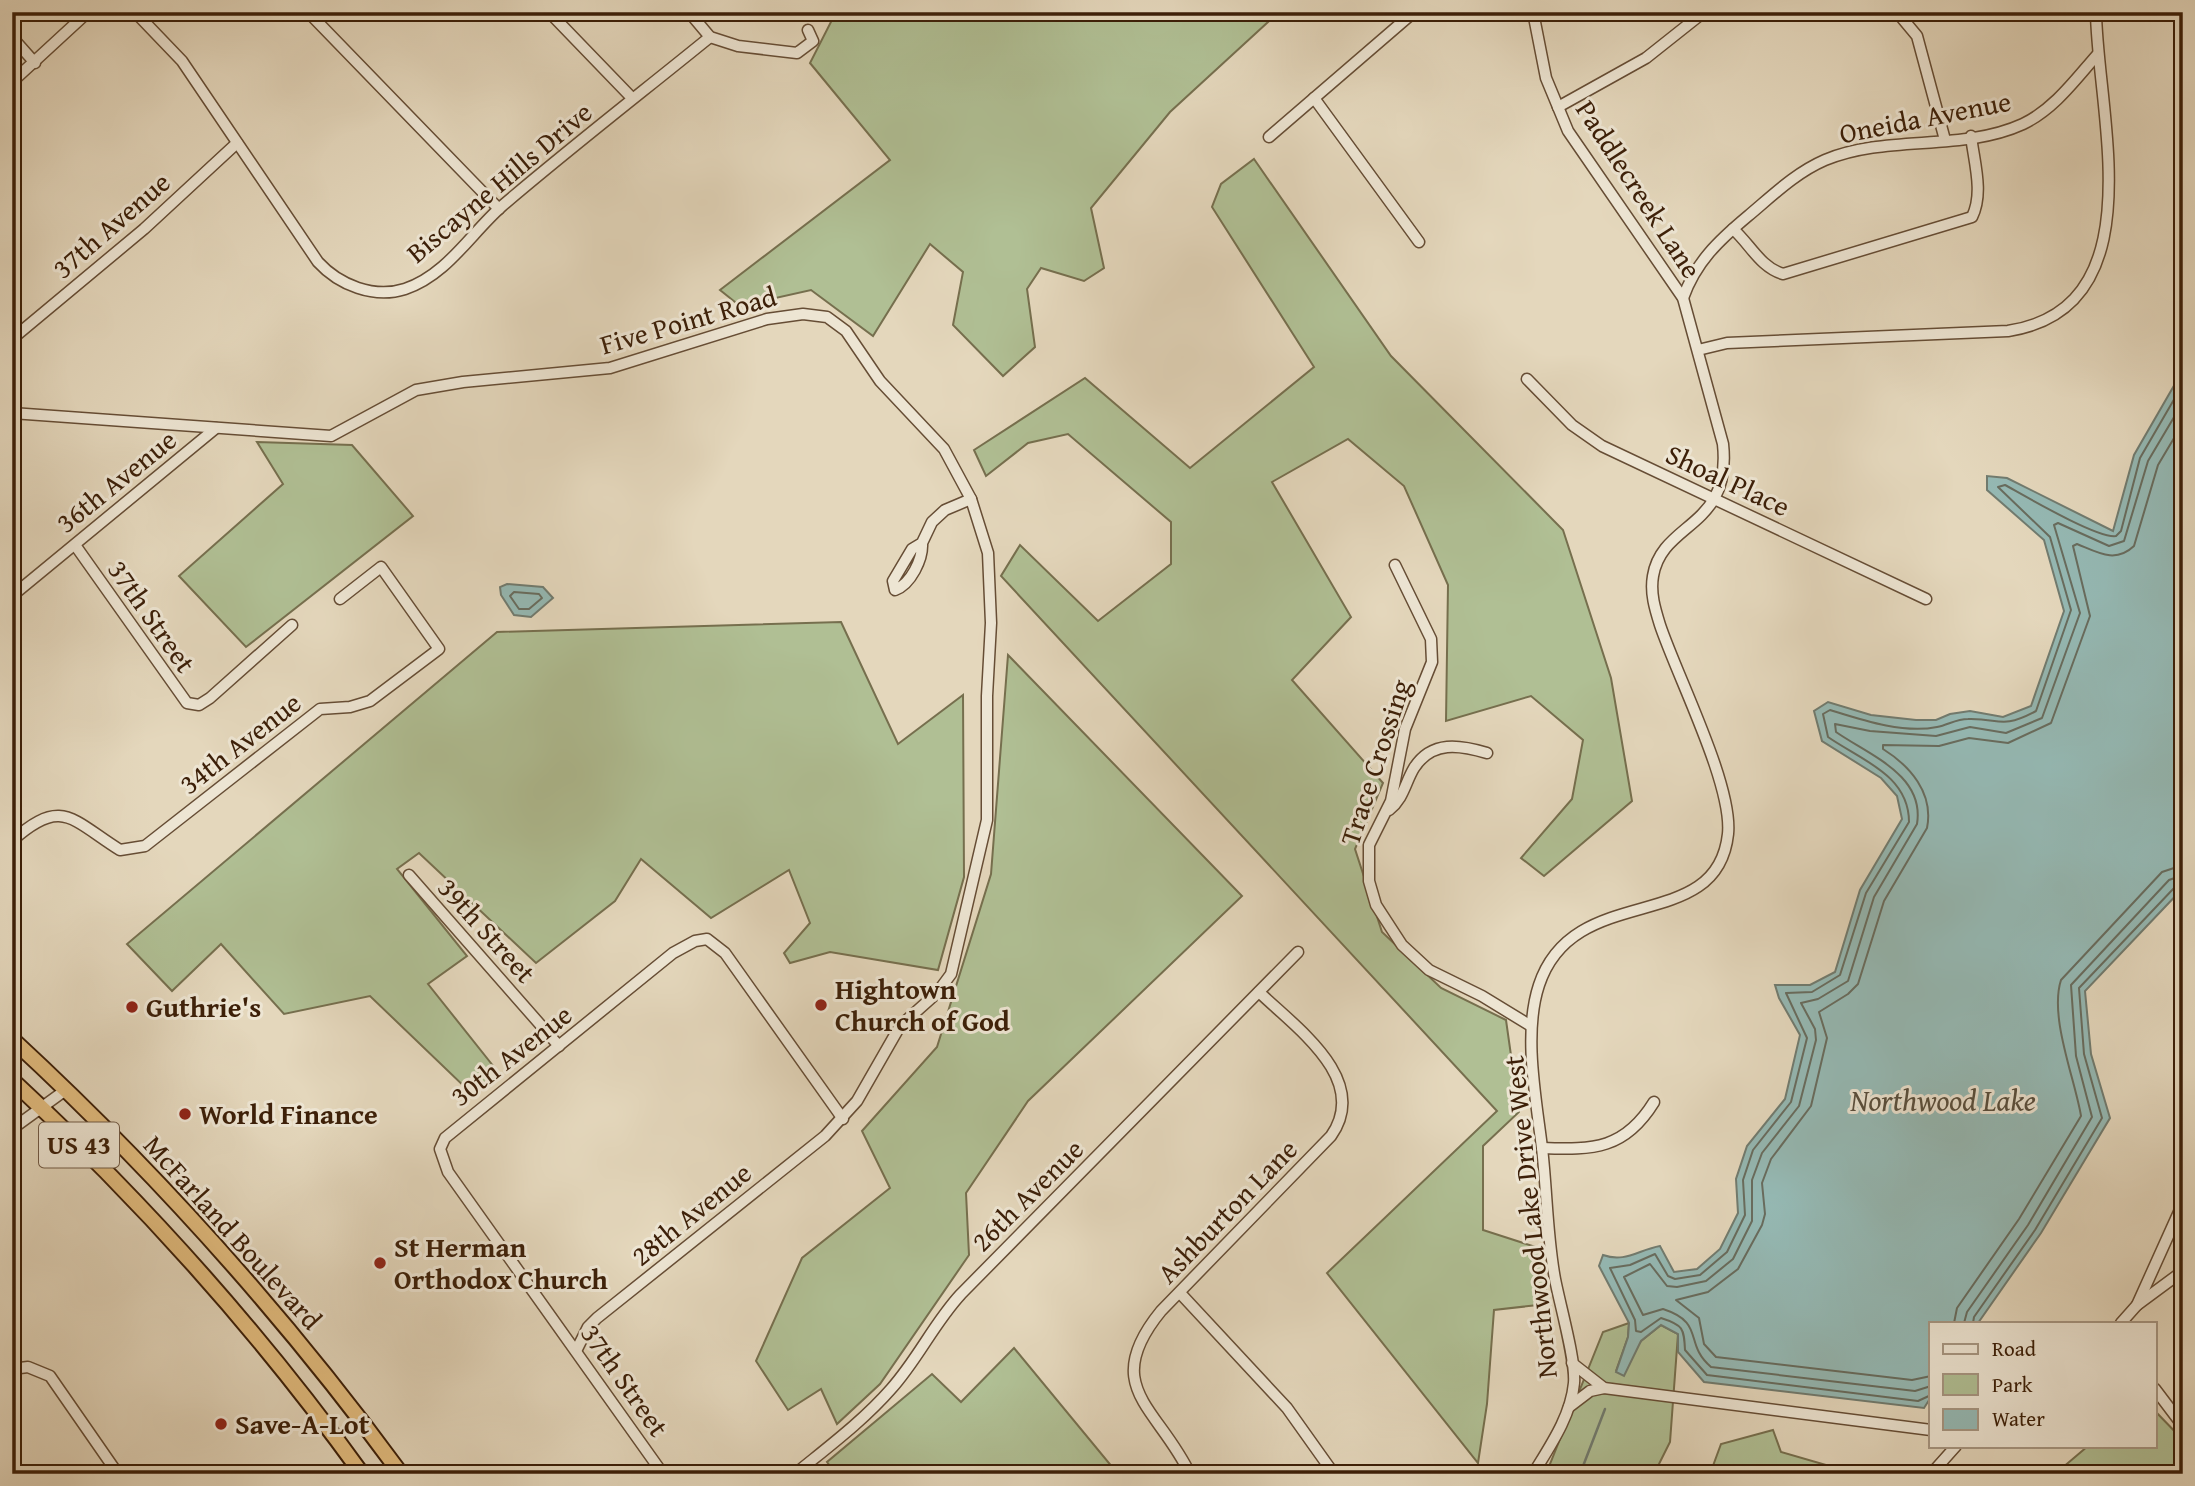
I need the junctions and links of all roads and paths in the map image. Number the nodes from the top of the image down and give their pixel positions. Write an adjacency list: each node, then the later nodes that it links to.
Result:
1 (88, 12): 15 (street)
2 (135, 12): 23 (street, Biscayne Hills Drive)
3 (308, 12): 24 (street)
4 (550, 12): 17 (street)
5 (689, 12): 13 (street)
6 (1414, 12): 18 (street)
7 (1533, 12): 19 (street, Paddlecreek Lane)
8 (1704, 12): 19 (street)
9 (1897, 12): 22 (street)
10 (2096, 12): 14 (street)
11 (808, 30): 13 (street)
12 (12, 37): 15 (street)
13 (710, 37): 17 (street, Biscayne Hills Drive)
14 (2097, 55): 20 (street, Oneida Avenue); 31 (street)
15 (35, 63): 16 (street)
16 (12, 82)
17 (632, 98): 24 (street, Biscayne Hills Drive)
18 (1314, 98): 21 (street); 26 (street)
19 (1558, 107): 28 (street, Paddlecreek Lane)
20 (1971, 136): 22 (street, Oneida Avenue); 25 (street)
21 (1269, 137)
22 (1945, 140): 25 (street, Oneida Avenue)
23 (237, 143): 24 (street, Biscayne Hills Drive); 30 (street, 37th Avenue)
24 (499, 209)
25 (1733, 229): 27 (street, Oneida Avenue)
26 (1419, 242)
27 (1692, 272): 28 (street); 29 (street, Oneida Avenue)
28 (1669, 277): 29 (street, Paddlecreek Lane)
29 (1683, 298): 31 (street, Paddlecreek Lane)
30 (12, 339)
31 (1698, 350): 36 (street)
32 (1527, 379): 36 (street, Shoal Place)
33 (12, 413): 34 (street, Five Point Road)
34 (216, 428): 35 (street, Five Point Road); 38 (street, 36th Avenue)
35 (971, 499): 37 (street); 59 (street, Five Point Road)
36 (1716, 499): 44 (street, Shoal Place); 52 (street, Northwood Lake Drive West)
37 (922, 543): 39 (street); 41 (street)
38 (75, 545): 42 (street, 36th Avenue); 45 (street, 37th Street)
39 (903, 564): 41 (street); 41 (street)
40 (1395, 565): 47 (street, Trace Crossing)
41 (913, 570)
42 (12, 596)
43 (340, 599): 48 (street, 34th Avenue)
44 (1926, 599)
45 (292, 625)
46 (1487, 753): 47 (street)
47 (1386, 812): 52 (street, Trace Crossing)
48 (12, 841)
49 (409, 875): 54 (street, 39th Street)
50 (1298, 952): 51 (street, 26th Avenue)
51 (1259, 992): 65 (street, Ashburton Lane); 82 (street, 26th Avenue)
52 (1531, 1026): 61 (street, Northwood Lake Drive West)
53 (12, 1039): 56 (highway, McFarland Boulevard / US 43)
54 (559, 1046): 59 (street, 30th Avenue); 63 (street, 30th Avenue)
55 (12, 1080): 58 (highway, McFarland Boulevard / US 43)
56 (67, 1089): 58 (street); 80 (highway, McFarland Boulevard / US 43)
57 (1654, 1102): 61 (street)
58 (40, 1106): 60 (street); 79 (highway, McFarland Boulevard / US 43)
59 (843, 1119): 68 (street, 28th Avenue)
60 (12, 1129)
61 (1542, 1148): 69 (street, Northwood Lake Drive West)
62 (2183, 1203): 66 (street)
63 (500, 1244): 68 (street, 37th Street)
64 (2183, 1271): 66 (street)
65 (1180, 1293): 83 (street, Ashburton Lane); 84 (street)
66 (2137, 1305): 67 (street)
67 (2122, 1322)
68 (576, 1351): 81 (street, 37th Street)
69 (1572, 1362): 71 (street, Northwood Lake Drive West); 72 (street)
70 (12, 1369): 78 (street)
71 (1574, 1382): 72 (street); 74 (street, Northwood Lake Drive West)
72 (1604, 1388): 74 (street); 76 (street)
73 (2156, 1390): 75 (street)
74 (1569, 1407): 85 (street, Northwood Lake Drive West)
75 (2183, 1426)
76 (1929, 1430)
77 (1954, 1448): 86 (street)
78 (117, 1474)
79 (362, 1474)
80 (401, 1474)
81 (663, 1474)
82 (795, 1474)
83 (1190, 1474)
84 (1334, 1474)
85 (1533, 1474)
86 (1931, 1474)

